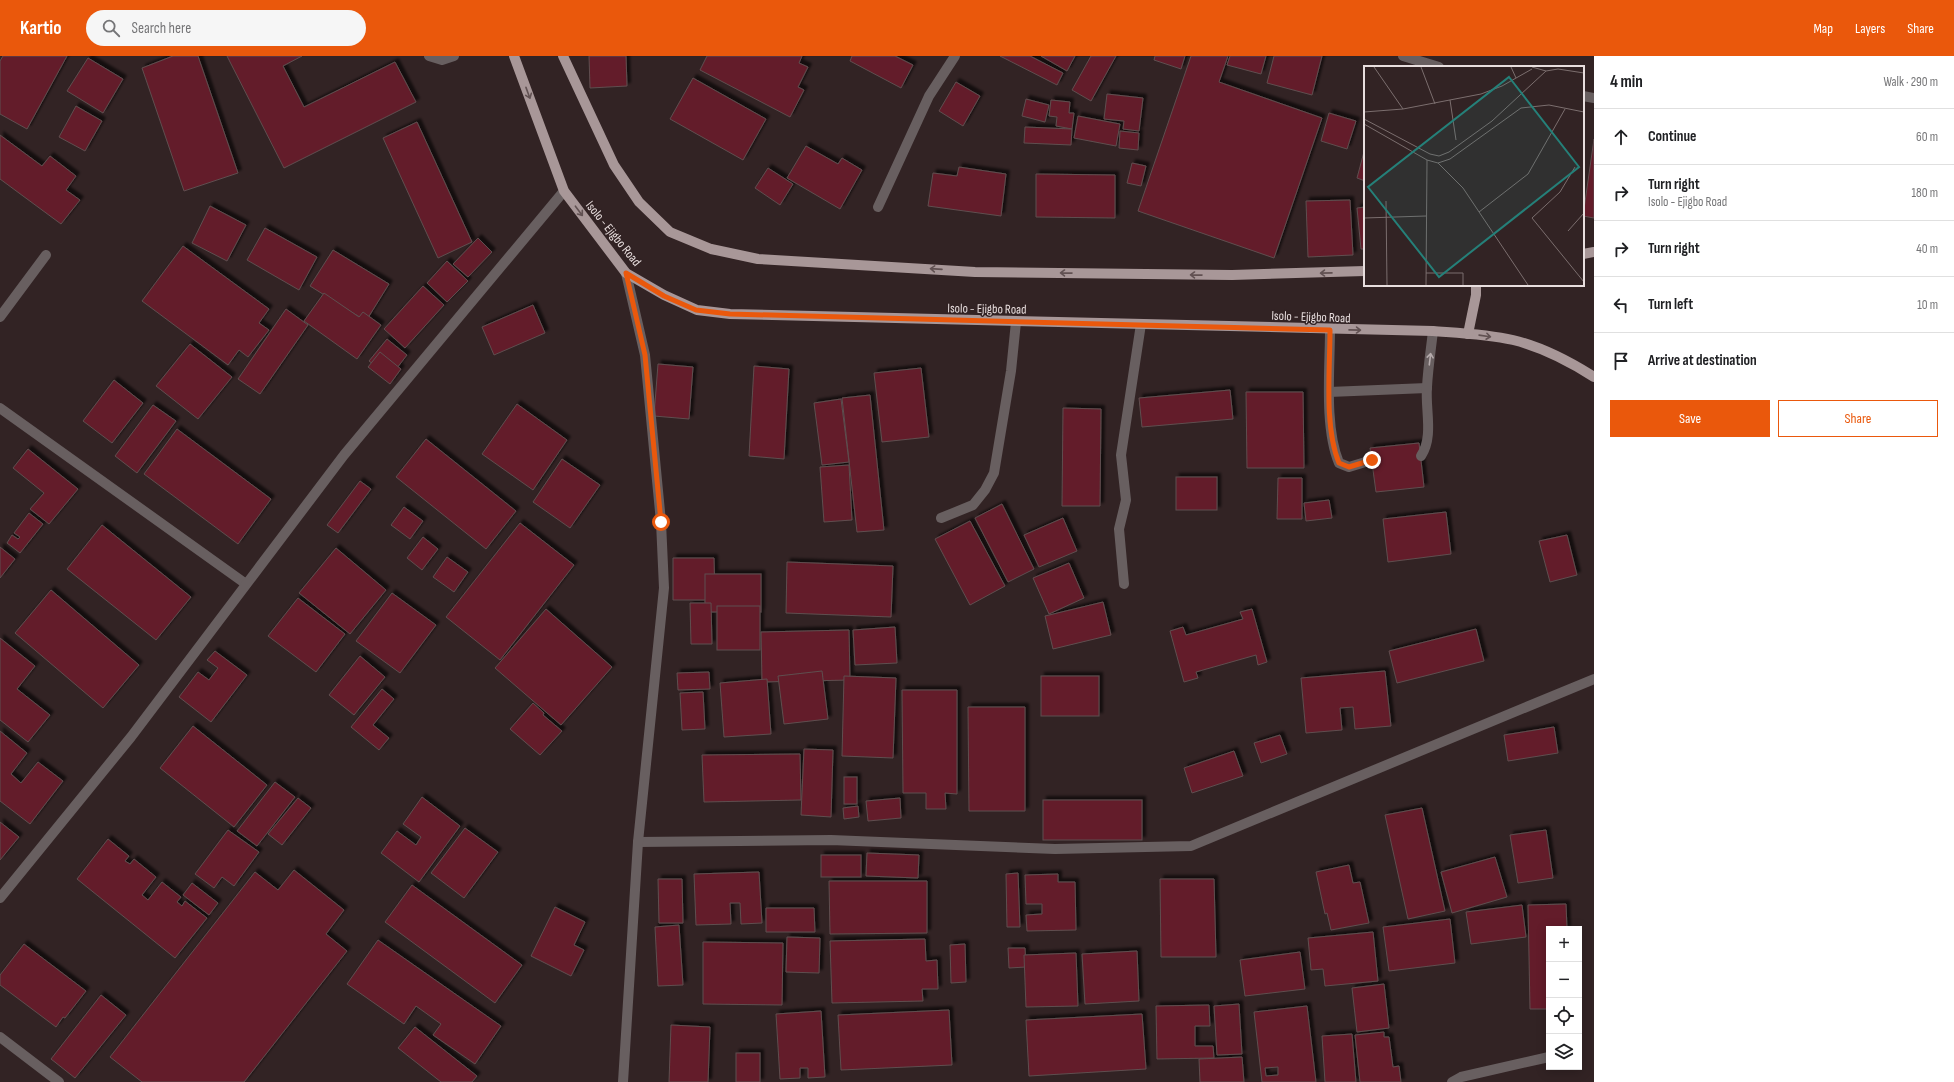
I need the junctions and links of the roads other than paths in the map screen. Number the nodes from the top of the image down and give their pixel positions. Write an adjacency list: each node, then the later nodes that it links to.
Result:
1 (429, 56): 2 (street)
2 (454, 56)
3 (514, 56): 10 (main road, Isolo - Ejigbo Road, one-way to 10)
4 (563, 56): 15 (main road, one-way to 4)
5 (955, 56): 11 (street)
6 (1402, 56): 7 (street)
7 (1436, 66)
8 (1584, 96): 9 (street)
9 (1594, 98)
10 (564, 191): 16 (main road, Isolo - Ejigbo Road, one-way to 16); 31 (street)
11 (878, 207)
12 (1594, 252): 13 (main road)
13 (1584, 254)
14 (46, 255): 18 (street)
15 (1364, 271)
16 (626, 273): 19 (main road, Isolo - Ejigbo Road); 34 (street)
17 (1476, 286): 23 (main road)
18 (0, 317)
19 (1016, 322): 20 (main road, Isolo - Ejigbo Road); 30 (street)
20 (1141, 324): 21 (main road, Isolo - Ejigbo Road); 32 (street)
21 (1330, 330): 22 (main road, Isolo - Ejigbo Road, one-way to 22); 26 (street)
22 (1433, 331): 23 (main road, Isolo - Ejigbo Road); 25 (street, one-way to 22)
23 (1468, 334): 24 (main road, Isolo - Ejigbo Road, one-way to 24)
24 (1594, 377)
25 (1427, 388): 26 (street); 28 (street)
26 (1329, 392): 29 (street)
27 (0, 408): 31 (street)
28 (1421, 456)
29 (1372, 460)
30 (941, 518)
31 (246, 584): 35 (street)
32 (1124, 584)
33 (1594, 679): 34 (street)
34 (638, 842): 39 (street)
35 (0, 898)
36 (0, 1036): 38 (street)
37 (1546, 1058): 40 (street)
38 (59, 1082)
39 (623, 1082)
40 (1452, 1082)

